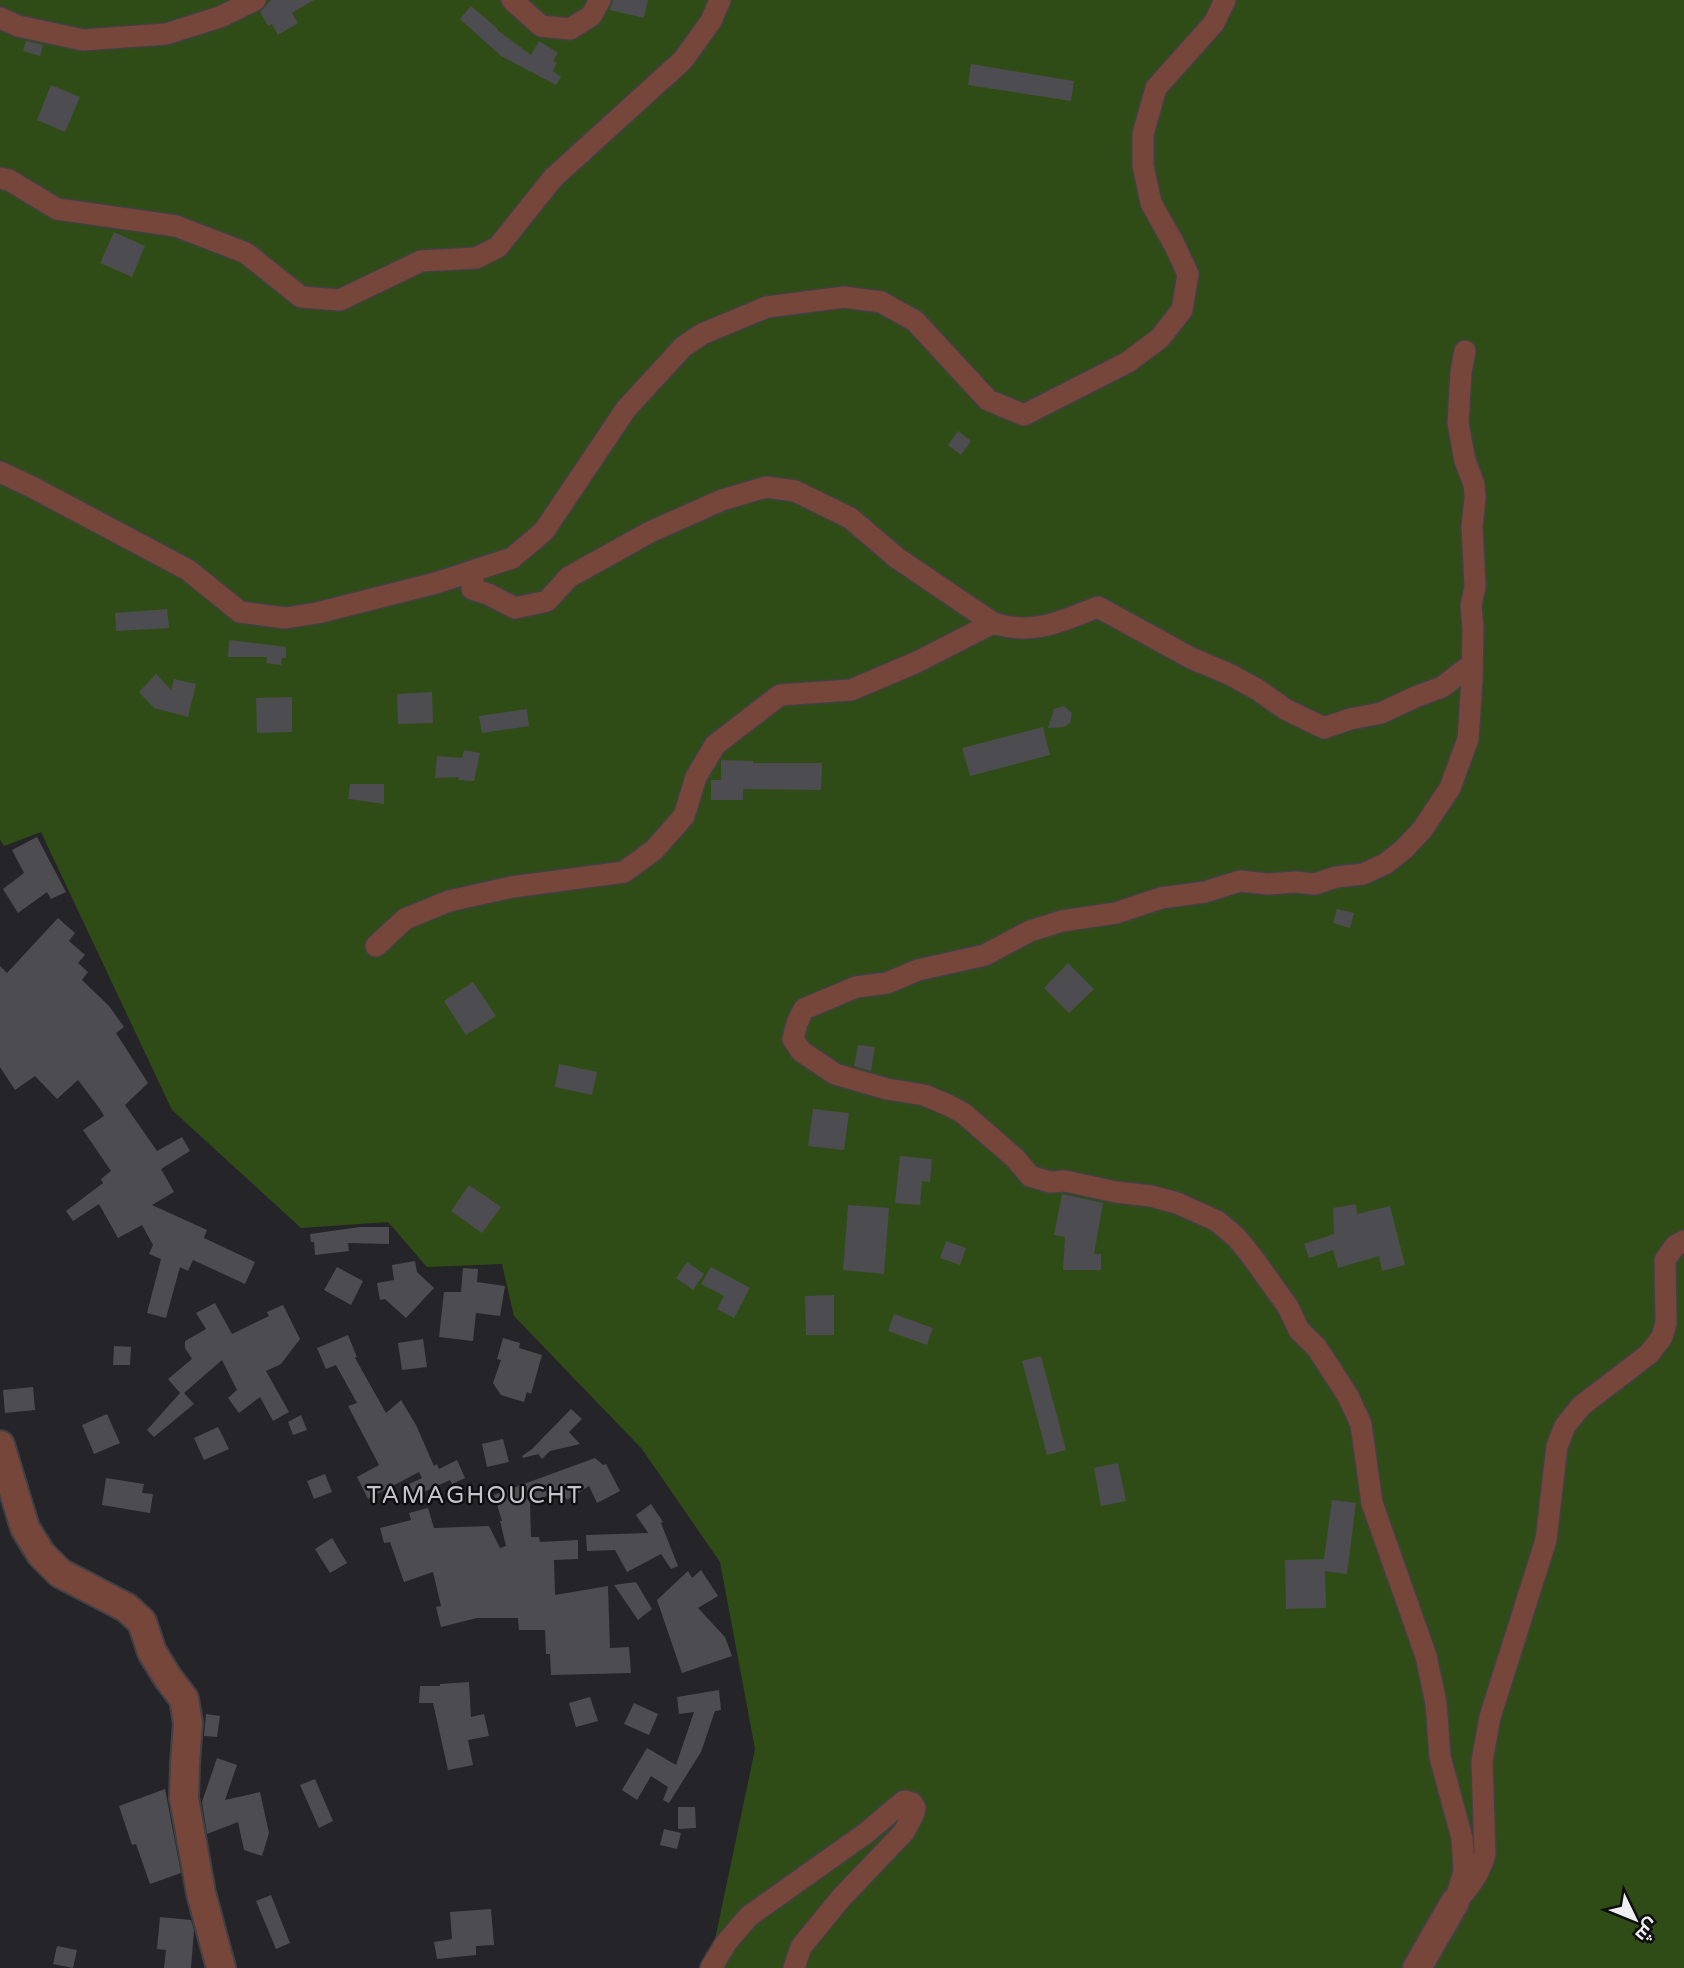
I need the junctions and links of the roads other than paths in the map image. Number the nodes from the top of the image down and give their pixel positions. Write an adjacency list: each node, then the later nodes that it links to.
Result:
1 (255, 0): 6 (street)
2 (512, 0): 3 (street)
3 (600, 0)
4 (719, 0): 7 (street)
5 (1225, 0): 10 (street)
6 (0, 18)
7 (0, 178)
8 (1465, 351): 12 (street)
9 (0, 472): 10 (street)
10 (474, 571): 11 (street)
11 (993, 623): 12 (street); 13 (street)
12 (1472, 664): 16 (street)
13 (376, 946)
14 (1684, 1241): 16 (street)
15 (0, 1445): 17 (street)
16 (1455, 1902): 20 (street)
17 (221, 1968)
18 (711, 1968): 19 (street)
19 (794, 1968)
20 (1417, 1968)

